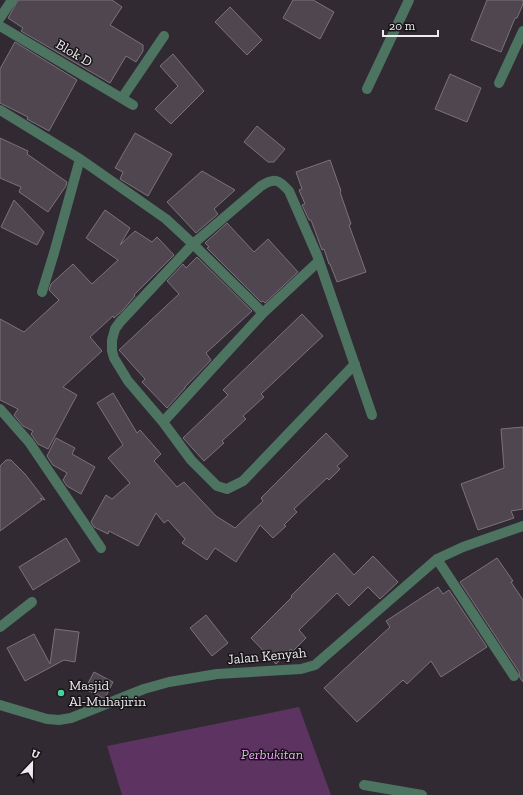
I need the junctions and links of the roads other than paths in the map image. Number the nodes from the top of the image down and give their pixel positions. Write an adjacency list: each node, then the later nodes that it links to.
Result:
1 (12, 0): 3 (street)
2 (409, 0): 8 (street)
3 (0, 18)
4 (0, 26): 9 (street, Blok D)
5 (523, 32): 7 (street)
6 (164, 36): 9 (street)
7 (499, 83)
8 (367, 89)
9 (122, 98): 10 (street, Blok D)
10 (133, 104)
11 (0, 110): 12 (street)
12 (80, 159): 13 (street); 15 (street)
13 (193, 244): 14 (street); 16 (street); 20 (street)
14 (319, 261): 16 (street); 17 (street)
15 (42, 292)
16 (263, 313): 20 (street)
17 (355, 364): 19 (street); 20 (street)
18 (1, 412): 22 (street)
19 (372, 415)
20 (164, 422)
21 (523, 526): 23 (street, Jalan Kenyah)
22 (102, 548)
23 (437, 559): 26 (street); 27 (street, Jalan Kenyah)
24 (32, 602): 25 (street)
25 (0, 627)
26 (514, 676)
27 (0, 705)
28 (364, 785): 29 (street)
29 (422, 795)

